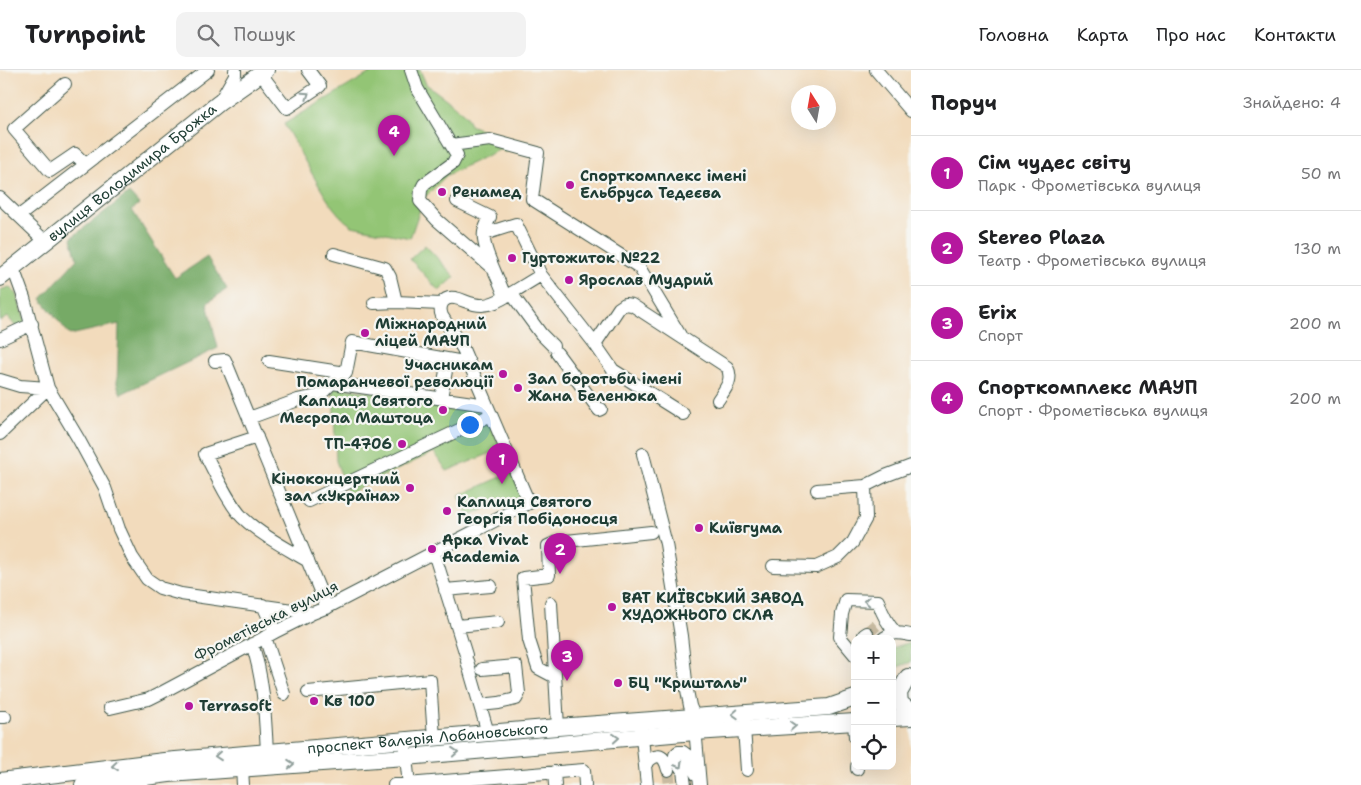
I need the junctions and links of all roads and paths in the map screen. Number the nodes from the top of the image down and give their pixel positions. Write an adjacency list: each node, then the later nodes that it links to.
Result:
1 (208, 70): 11 (street)
2 (235, 70): 8 (street)
3 (308, 70): 6 (street, one-way to 3)
4 (411, 70): 10 (street)
5 (876, 70): 9 (street)
6 (264, 72): 8 (main road, вулиця Володимира Брожка)
7 (65, 84): 11 (street)
8 (219, 103): 16 (main road, вулиця Володимира Брожка)
9 (911, 111)
10 (451, 145): 18 (street); 26 (street)
11 (85, 164): 14 (street)
12 (0, 198): 14 (street)
13 (458, 201): 15 (street)
14 (19, 216): 16 (street)
15 (484, 234): 18 (street); 20 (street)
16 (45, 242): 19 (main road, вулиця Володимира Брожка)
17 (334, 254): 22 (street)
18 (494, 269): 21 (street)
19 (6, 274): 25 (street)
20 (541, 275): 21 (street); 28 (street)
21 (508, 295): 24 (street); 37 (street)
22 (396, 302): 23 (street); 24 (street)
23 (374, 304)
24 (441, 304): 32 (street, Фрометівська вулиця)
25 (32, 324): 27 (street); 34 (street)
26 (680, 336): 28 (street); 36 (street)
27 (0, 339)
28 (595, 344): 39 (street)
29 (448, 360): 31 (street); 32 (street); 35 (street)
30 (215, 361): 40 (street)
31 (269, 361)
32 (469, 363): 38 (street, Фрометівська вулиця)
33 (0, 380): 34 (street)
34 (48, 388): 41 (street); 55 (street)
35 (441, 398): 38 (street); 40 (street)
36 (718, 400)
37 (601, 409)
38 (489, 410): 47 (street); 49 (street, Фрометівська вулиця)
39 (683, 414)
40 (249, 418): 42 (street)
41 (0, 434)
42 (257, 437): 50 (street); 50 (street)
43 (643, 454): 77 (street)
44 (911, 466): 45 (street)
45 (865, 486): 46 (street); 51 (street)
46 (817, 490)
47 (309, 500)
48 (652, 532): 66 (street)
49 (434, 553): 53 (street); 56 (street, Фрометівська вулиця)
50 (308, 562): 56 (street)
51 (773, 566)
52 (492, 586): 53 (street)
53 (445, 590): 59 (street)
54 (551, 603): 66 (street)
55 (263, 605): 57 (street); 61 (street)
56 (327, 608): 57 (street, Фрометівська вулиця)
57 (313, 613): 61 (street, Фрометівська вулиця)
58 (498, 622): 59 (street)
59 (457, 626): 72 (street)
60 (886, 629): 62 (street); 64 (street, one-way to 64)
61 (270, 635): 63 (street, Фрометівська вулиця); 70 (street)
62 (911, 635)
63 (252, 644): 73 (street, Фрометівська вулиця); 85 (street)
64 (851, 650)
65 (482, 669): 72 (street)
66 (555, 677): 78 (street)
67 (910, 677): 68 (main road); 74 (main road)
68 (896, 682)
69 (308, 692): 83 (street)
70 (284, 694)
71 (851, 699): 77 (main road, проспект Валерія Лобановського, one-way to 77)
72 (480, 705): 82 (street)
73 (110, 708)
74 (911, 712)
75 (911, 716): 76 (main road)
76 (896, 718)
77 (695, 724): 80 (main road, проспект Валерія Лобановського); 81 (main road, проспект Валерія Лобановського); 94 (street)
78 (558, 726): 80 (main road, проспект Валерія Лобановського); 82 (main road, проспект Валерія Лобановського)
79 (851, 727): 81 (main road, проспект Валерія Лобановського, one-way to 79)
80 (641, 728): 84 (main road, проспект Валерія Лобановського, one-way to 80); 86 (street)
81 (744, 728): 89 (street)
82 (488, 733): 83 (main road, проспект Валерія Лобановського)
83 (434, 738): 84 (main road, проспект Валерія Лобановського)
84 (405, 749): 85 (main road, проспект Валерія Лобановського); 87 (main road, проспект Валерія Лобановського, one-way to 84); 93 (street)
85 (266, 752): 91 (main road, проспект Валерія Лобановського, one-way to 91)
86 (645, 765): 88 (street); 99 (street)
87 (242, 768): 92 (main road, проспект Валерія Лобановського); 96 (street)
88 (668, 770)
89 (747, 770)
90 (554, 778): 93 (street); 98 (street)
91 (0, 782)
92 (111, 783): 95 (main road, проспект Валерія Лобановського)
93 (409, 784): 97 (street)
94 (700, 784): 100 (street, one-way to 100)
95 (83, 785)
96 (243, 785)
97 (394, 785)
98 (585, 785)
99 (646, 785)
100 (685, 785)

